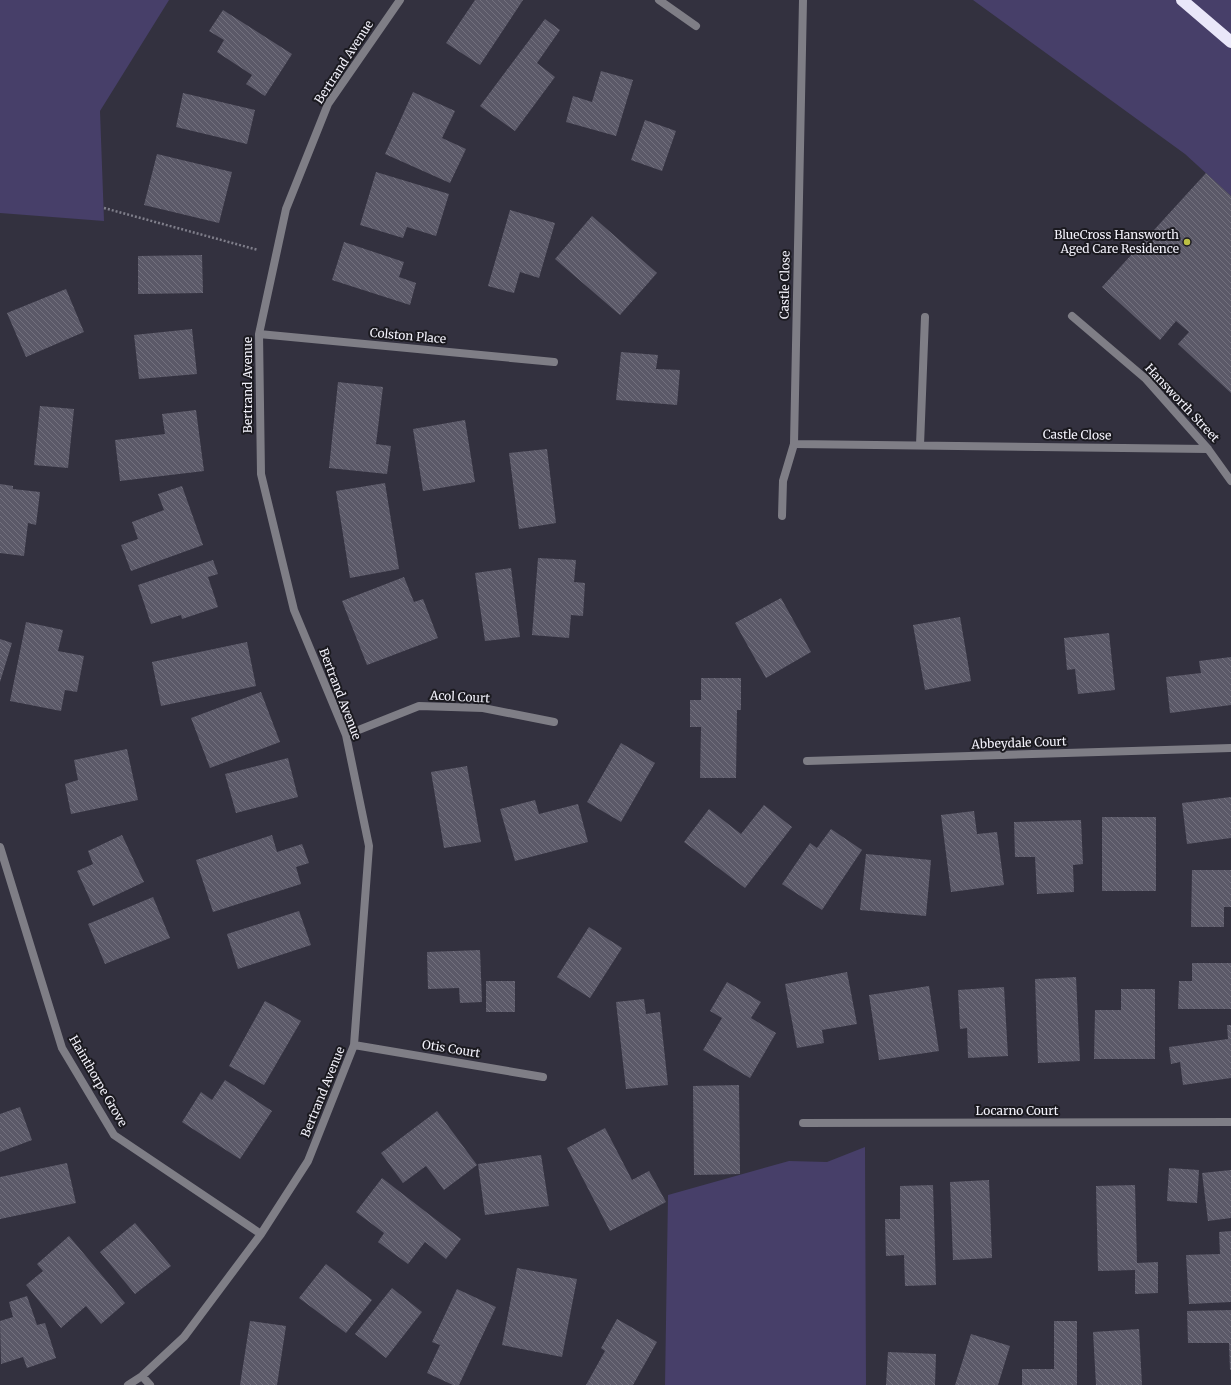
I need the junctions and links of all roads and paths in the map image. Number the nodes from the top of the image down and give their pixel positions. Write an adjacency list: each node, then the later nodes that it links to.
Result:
1 (400, 0): 8 (street, Bertrand Avenue)
2 (659, 0): 5 (street)
3 (803, 0): 13 (street, Castle Close)
4 (1182, 0): 6 (highway)
5 (696, 26)
6 (1231, 42)
7 (104, 208): 8 (path)
8 (276, 255): 11 (street, Bertrand Avenue)
9 (1072, 316): 15 (street, Hansworth Street)
10 (925, 317): 14 (street)
11 (259, 334): 12 (street, Colston Place); 19 (street, Bertrand Avenue)
12 (554, 362)
13 (794, 444): 14 (street, Castle Close); 17 (street)
14 (920, 445): 15 (street, Castle Close)
15 (1208, 449): 16 (street, Hansworth Street)
16 (1231, 481)
17 (782, 516)
18 (554, 722): 19 (street, Acol Court)
19 (346, 735): 23 (street, Bertrand Avenue)
20 (1231, 748): 21 (street, Abbeydale Court)
21 (807, 761)
22 (0, 848): 27 (street, Hainthorpe Grove)
23 (354, 1045): 24 (street, Otis Court); 27 (street, Bertrand Avenue)
24 (543, 1077)
25 (1231, 1122): 26 (street, Locarno Court)
26 (803, 1123)
27 (261, 1234): 28 (street, Bertrand Avenue)
28 (142, 1376): 29 (street, Bertrand Avenue); 30 (street)
29 (128, 1385)
30 (150, 1385)

